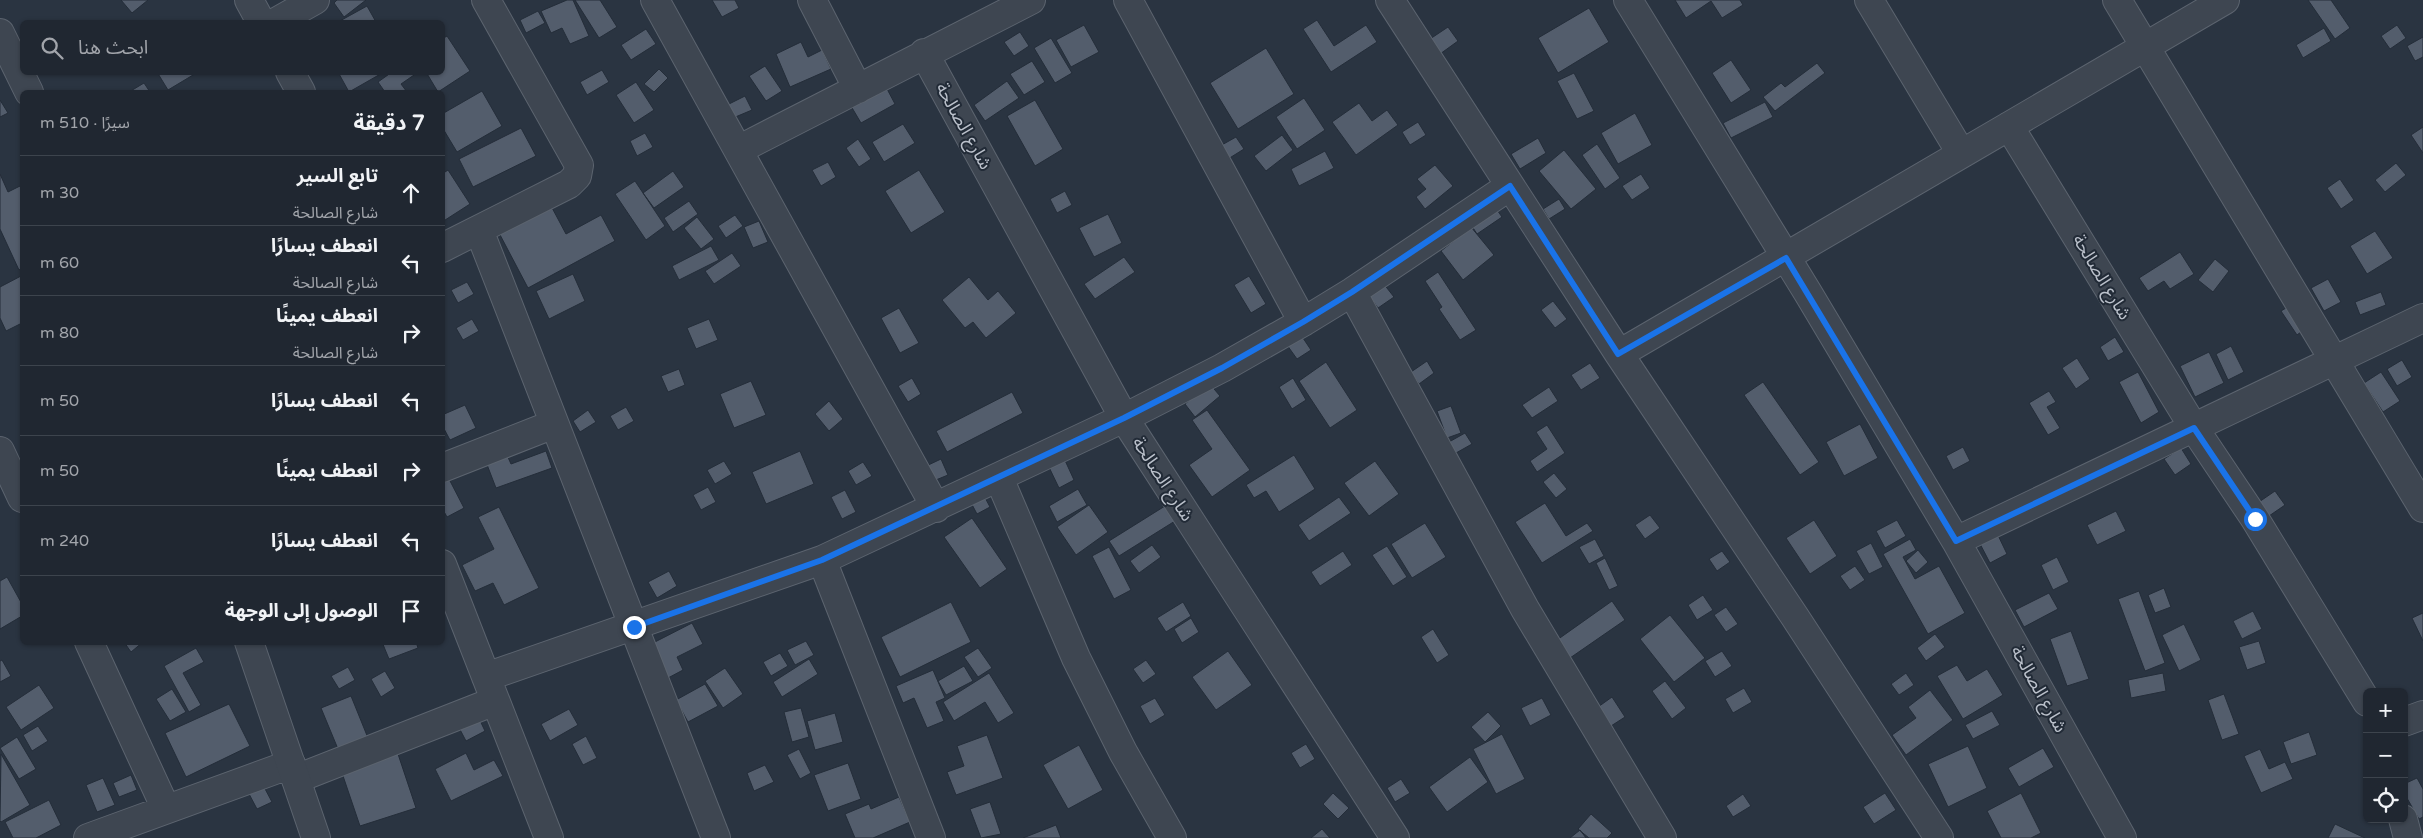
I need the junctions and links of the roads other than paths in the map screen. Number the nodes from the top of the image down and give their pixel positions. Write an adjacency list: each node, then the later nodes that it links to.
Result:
1 (249, 0): 13 (street)
2 (315, 0): 14 (street)
3 (486, 0): 27 (street)
4 (655, 0): 24 (street)
5 (812, 0): 20 (street)
6 (1128, 0): 32 (street)
7 (1390, 0): 26 (street)
8 (1628, 0): 29 (street, شارع الصالحة)
9 (1869, 0): 25 (street)
10 (2116, 0): 16 (street)
11 (2225, 0): 16 (street)
12 (1024, 2): 17 (street)
13 (261, 20)
14 (280, 20)
15 (0, 33): 18 (street)
16 (2145, 45): 23 (street); 34 (street)
17 (924, 53): 20 (street); 35 (street, شارع الصالحة)
18 (7, 64): 21 (street)
19 (292, 75): 22 (street)
20 (858, 89): 24 (street)
21 (27, 90)
22 (300, 90)
23 (2009, 126): 25 (street); 37 (street, شارع الصالحة)
24 (738, 150): 42 (street)
25 (1961, 153): 29 (street)
26 (1510, 186): 30 (street); 33 (street)
27 (478, 230): 28 (street); 36 (street)
28 (445, 246)
29 (1786, 258): 33 (street); 44 (street, شارع الصالحة)
30 (1352, 292): 32 (street); 64 (street)
31 (2423, 318): 34 (street)
32 (1303, 322): 35 (street)
33 (1618, 354): 65 (street)
34 (2335, 360): 37 (street); 43 (street)
35 (1124, 418): 40 (street); 63 (street, شارع الصالحة)
36 (554, 424): 39 (street); 47 (street)
37 (2194, 428): 44 (street); 51 (street, شارع الصالحة)
38 (0, 451): 41 (street)
39 (445, 467)
40 (999, 478): 42 (street); 62 (street)
41 (20, 494)
42 (936, 508): 45 (street)
43 (2423, 508)
44 (1956, 541): 66 (street, شارع الصالحة)
45 (822, 560): 47 (street); 61 (street)
46 (445, 572): 50 (street)
47 (634, 627): 50 (street); 60 (street)
48 (90, 645): 55 (street)
49 (250, 645): 54 (street)
50 (490, 689): 54 (street); 59 (street)
51 (2363, 695)
52 (2423, 715): 53 (street)
53 (2408, 721)
54 (293, 771): 55 (street); 58 (street)
55 (166, 809): 57 (street)
56 (2404, 823): 67 (street)
57 (88, 838)
58 (316, 838)
59 (549, 838)
60 (716, 838)
61 (931, 838)
62 (1172, 838)
63 (1395, 838)
64 (1662, 838)
65 (1939, 838)
66 (2122, 838)
67 (2408, 838)

